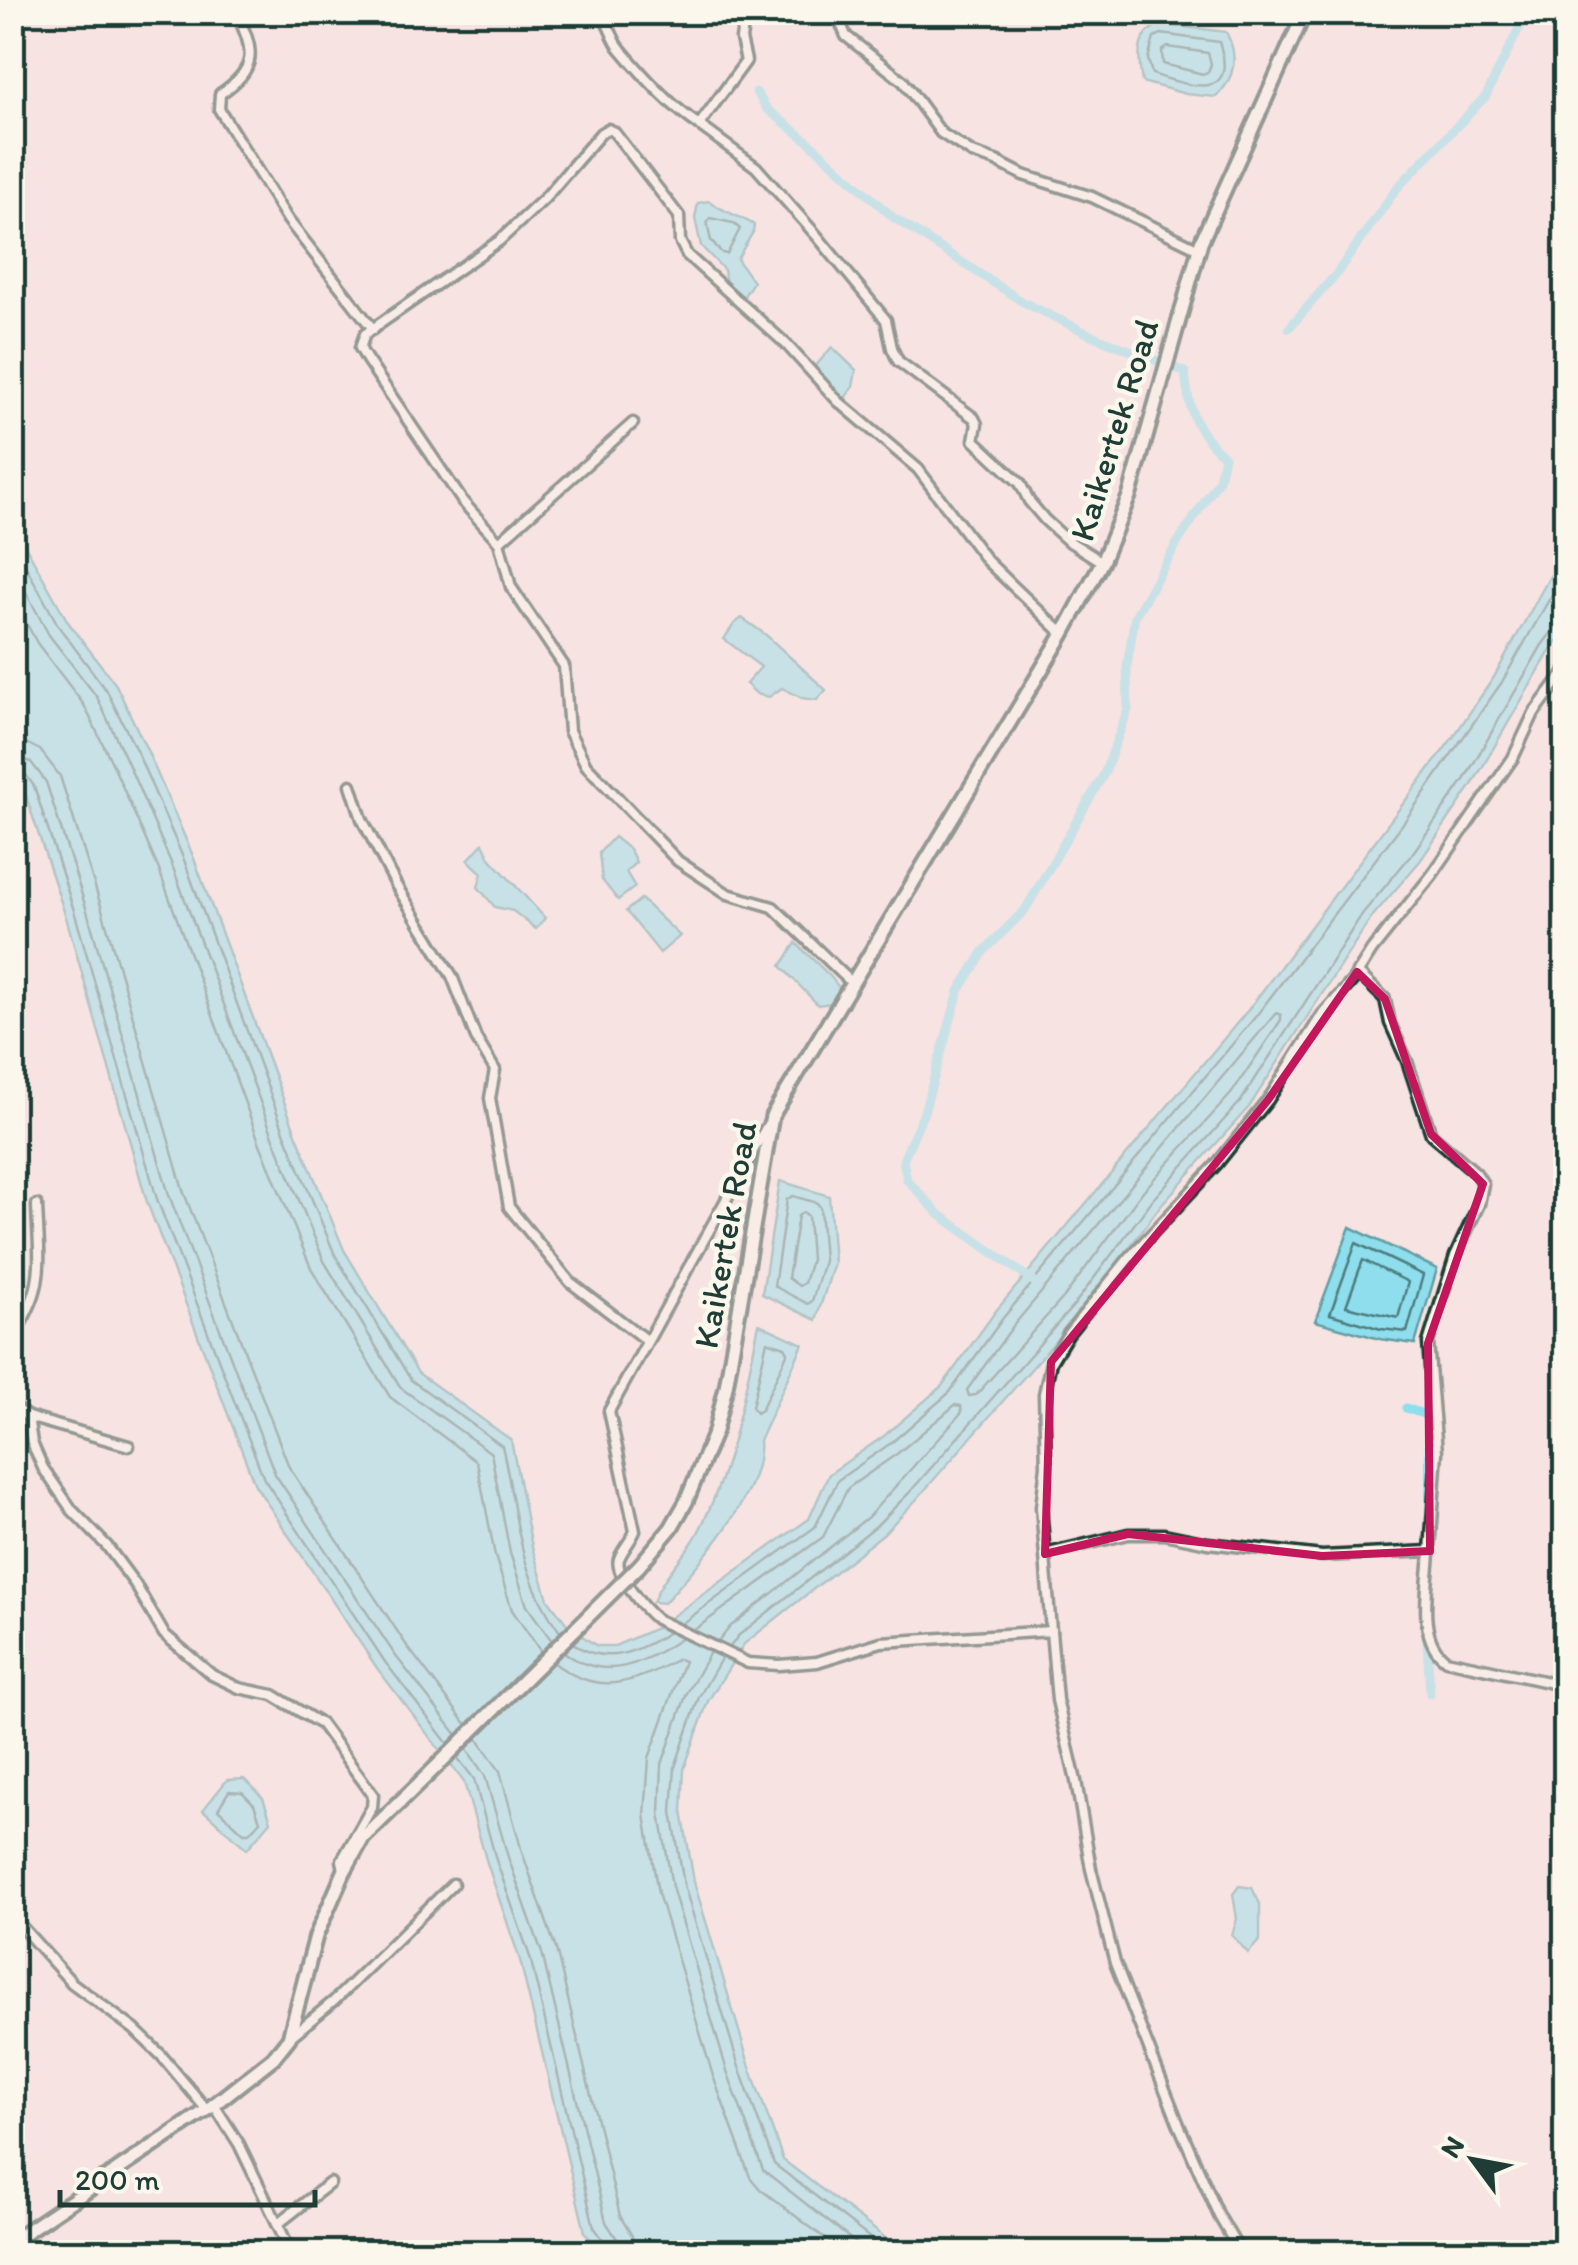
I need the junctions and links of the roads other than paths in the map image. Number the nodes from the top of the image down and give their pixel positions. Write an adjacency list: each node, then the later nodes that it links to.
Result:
1 (236, 12): 8 (street)
2 (600, 12): 6 (street)
3 (745, 12): 6 (street)
4 (836, 12): 7 (street)
5 (1305, 12): 7 (main road, Kaikertek Road)
6 (699, 125): 11 (street)
7 (1199, 249): 11 (main road, Kaikertek Road)
8 (372, 329): 10 (street); 12 (street)
9 (632, 423): 10 (street)
10 (499, 542): 16 (street)
11 (1102, 562): 12 (main road, Kaikertek Road)
12 (1063, 634): 16 (main road, Kaikertek Road)
13 (1566, 670): 15 (street)
14 (351, 785): 20 (street)
15 (1357, 972): 24 (street); 25 (street)
16 (852, 983): 17 (main road, Kaikertek Road)
17 (772, 1116): 20 (street); 28 (main road, Kaikertek Road, bridge)
18 (37, 1206): 19 (street)
19 (12, 1337)
20 (647, 1341): 26 (street)
21 (12, 1406): 22 (street)
22 (28, 1416): 23 (street); 28 (street)
23 (129, 1446)
24 (1428, 1550): 25 (street); 27 (street)
25 (1045, 1554): 26 (street)
26 (1051, 1631): 37 (street)
27 (1566, 1686)
28 (344, 1872): 31 (main road, Kaikertek Road)
29 (453, 1884): 31 (street)
30 (12, 1916): 32 (street)
31 (289, 2038): 32 (main road, Kaikertek Road)
32 (210, 2108): 34 (street); 35 (main road, Kaikertek Road)
33 (330, 2183): 34 (street)
34 (279, 2223): 36 (street)
35 (12, 2241)
36 (291, 2252)
37 (1240, 2252)

